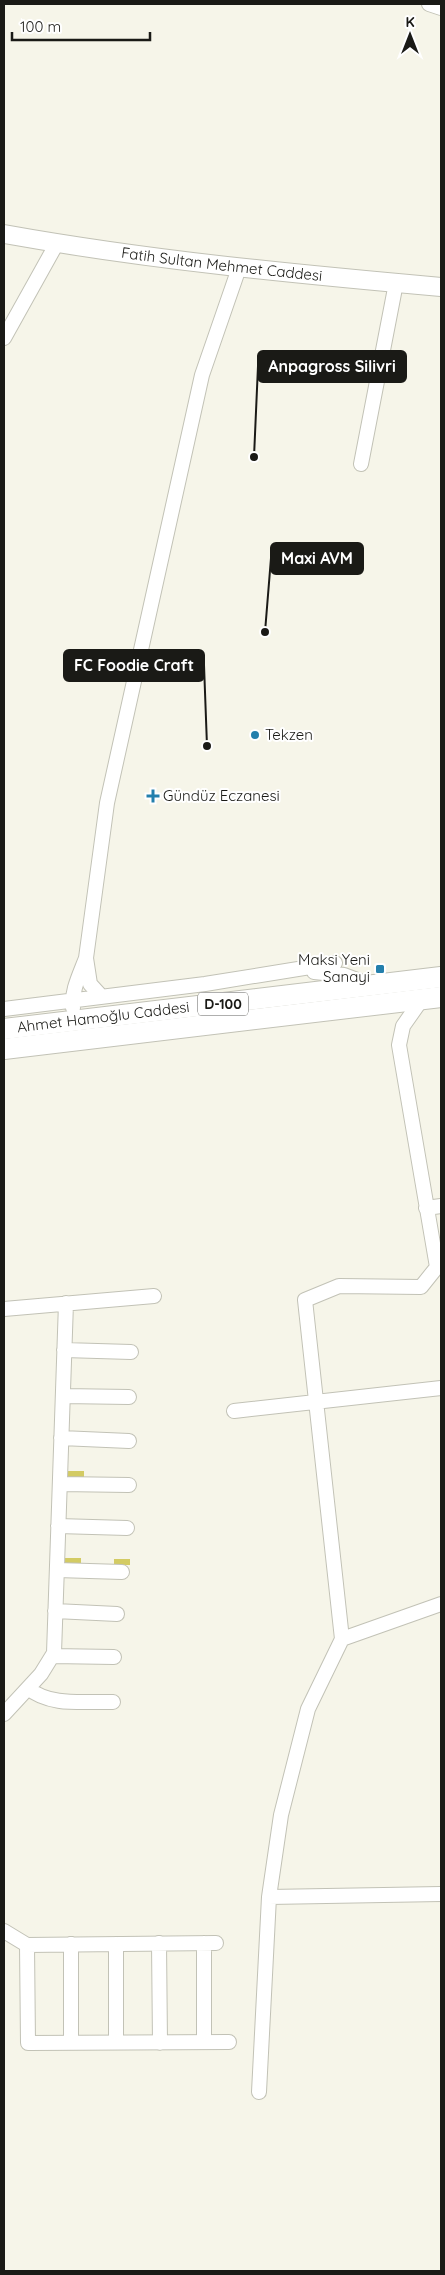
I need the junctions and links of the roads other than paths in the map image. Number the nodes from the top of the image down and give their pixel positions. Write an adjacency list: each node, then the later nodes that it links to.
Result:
1 (429, 4): 2 (street)
2 (441, 8)
3 (4, 234): 4 (main road, Fatih Sultan Mehmet Caddesi)
4 (57, 243): 5 (main road, Fatih Sultan Mehmet Caddesi); 8 (street)
5 (239, 268): 6 (main road, Fatih Sultan Mehmet Caddesi); 10 (street)
6 (396, 283): 7 (main road, Fatih Sultan Mehmet Caddesi); 9 (street)
7 (441, 287)
8 (4, 338)
9 (361, 464)
10 (86, 958): 15 (street); 17 (street)
11 (335, 963): 12 (street)
12 (270, 974): 14 (street); 15 (street)
13 (441, 977): 14 (highway, Ahmet Hamoğlu Caddesi / D-100)
14 (374, 985): 19 (highway, Ahmet Hamoğlu Caddesi / D-100)
15 (101, 996): 17 (street)
16 (432, 998): 21 (highway, Ahmet Hamoğlu Caddesi / D-100); 23 (street)
17 (72, 1000): 18 (street); 19 (street)
18 (5, 1009)
19 (74, 1020): 20 (highway, Ahmet Hamoğlu Caddesi / D-100)
20 (4, 1029)
21 (4, 1049)
22 (441, 1206): 23 (street)
23 (426, 1208): 32 (street)
24 (154, 1296): 25 (street)
25 (66, 1303): 26 (street); 27 (street)
26 (4, 1309)
27 (64, 1350): 28 (street); 30 (street)
28 (131, 1352)
29 (441, 1388): 32 (street)
30 (63, 1396): 31 (street); 34 (street)
31 (129, 1397)
32 (316, 1401): 33 (street); 45 (street)
33 (234, 1410)
34 (61, 1438): 35 (street); 36 (street)
35 (130, 1441)
36 (60, 1484): 37 (street); 38 (street)
37 (129, 1485)
38 (58, 1526): 39 (street); 40 (street)
39 (128, 1528)
40 (57, 1570): 41 (street); 43 (street)
41 (122, 1572)
42 (441, 1604): 45 (street)
43 (55, 1611): 44 (street); 46 (street)
44 (117, 1614)
45 (342, 1640): 52 (street)
46 (52, 1656): 47 (street); 48 (street)
47 (114, 1657)
48 (28, 1688): 49 (street); 50 (street)
49 (112, 1702)
50 (4, 1714)
51 (441, 1894): 52 (street)
52 (269, 1897): 63 (street)
53 (4, 1931): 57 (street)
54 (159, 1943): 56 (street); 58 (street); 62 (street)
55 (71, 1944): 56 (street); 57 (street); 60 (street)
56 (116, 1944): 61 (street)
57 (27, 1945): 60 (street)
58 (204, 2042): 59 (street); 62 (street)
59 (228, 2042)
60 (71, 2043): 61 (street)
61 (116, 2043): 62 (street)
62 (160, 2043)
63 (259, 2092)

